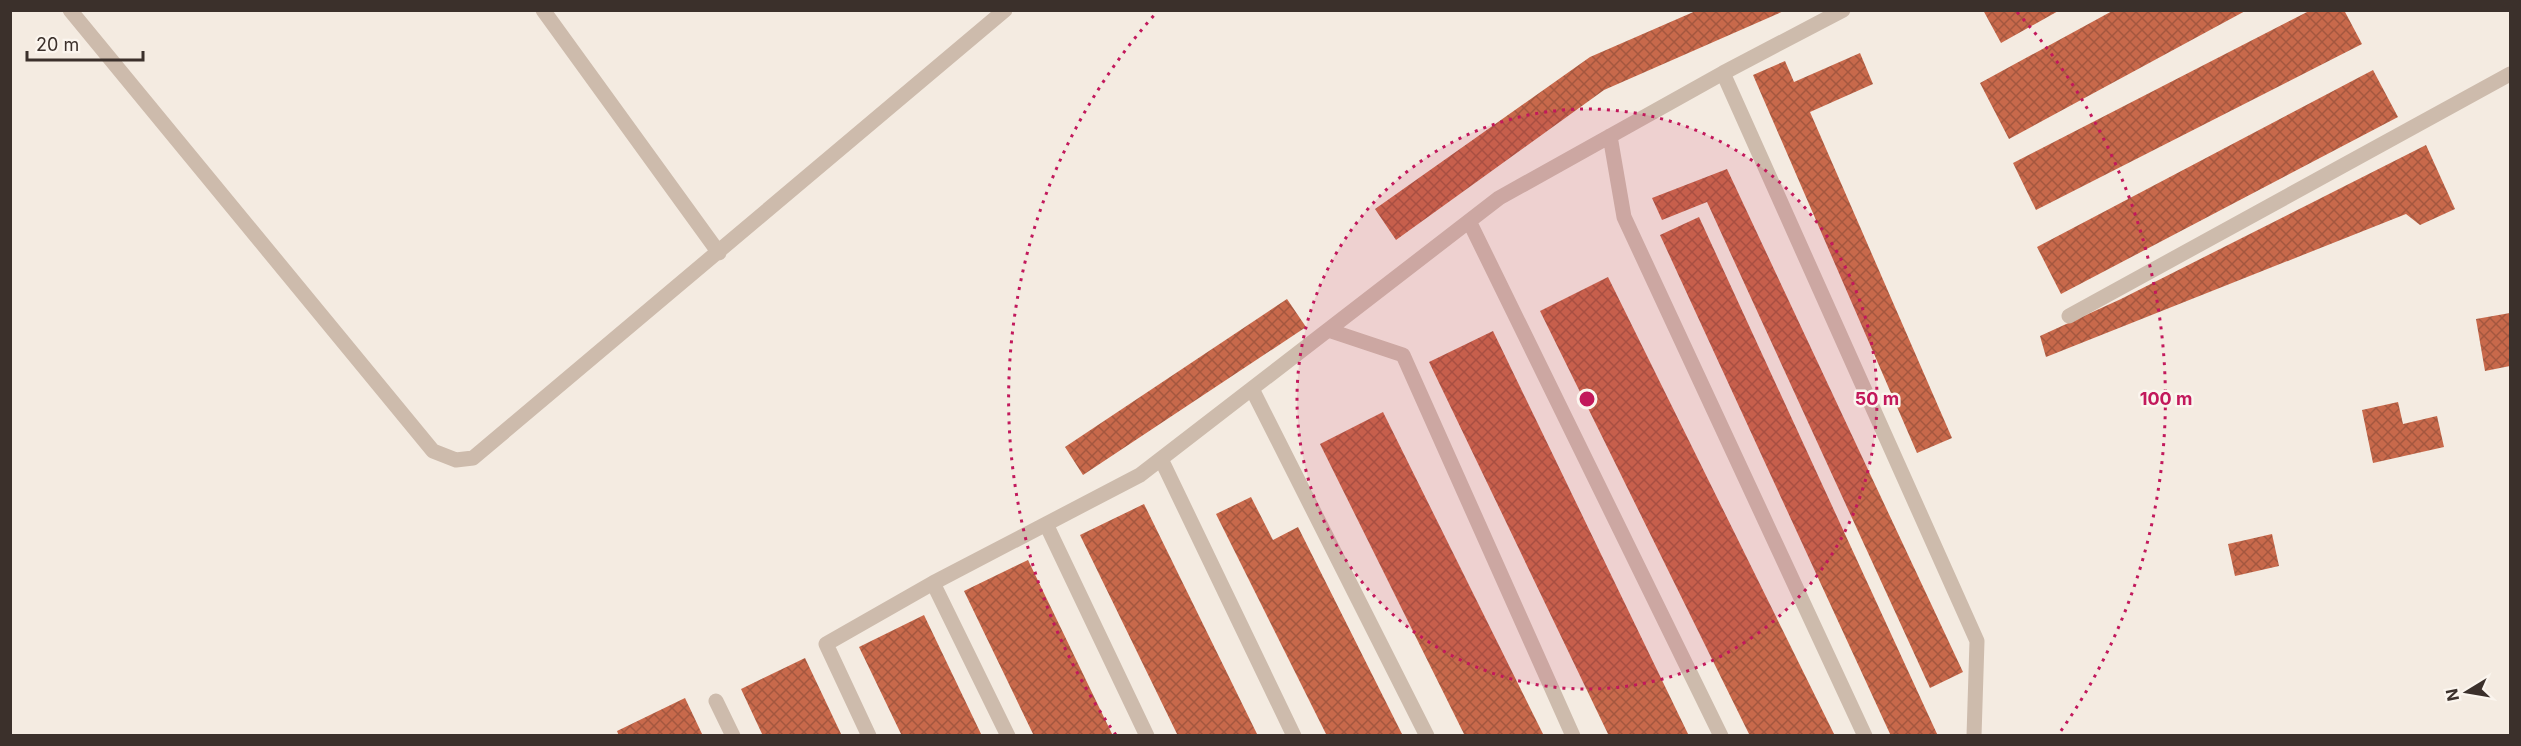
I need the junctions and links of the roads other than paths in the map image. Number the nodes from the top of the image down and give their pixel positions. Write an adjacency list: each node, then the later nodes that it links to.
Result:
1 (70, 10): 9 (lane)
2 (543, 10): 9 (lane)
3 (1005, 10): 9 (lane)
4 (1843, 10): 5 (lane)
5 (1723, 74): 7 (lane); 26 (lane)
6 (2511, 74): 10 (lane)
7 (1610, 136): 8 (lane); 25 (lane)
8 (1469, 221): 11 (lane); 24 (lane)
9 (719, 252)
10 (2069, 316)
11 (1328, 330): 12 (lane); 23 (lane)
12 (1252, 389): 13 (lane); 22 (lane)
13 (1161, 459): 14 (lane); 21 (lane)
14 (1046, 524): 15 (lane); 20 (lane)
15 (933, 583): 18 (lane); 19 (lane)
16 (716, 701): 17 (lane)
17 (733, 735)
18 (869, 735)
19 (1008, 735)
20 (1147, 735)
21 (1294, 735)
22 (1427, 735)
23 (1573, 735)
24 (1721, 735)
25 (1865, 735)
26 (1974, 735)

